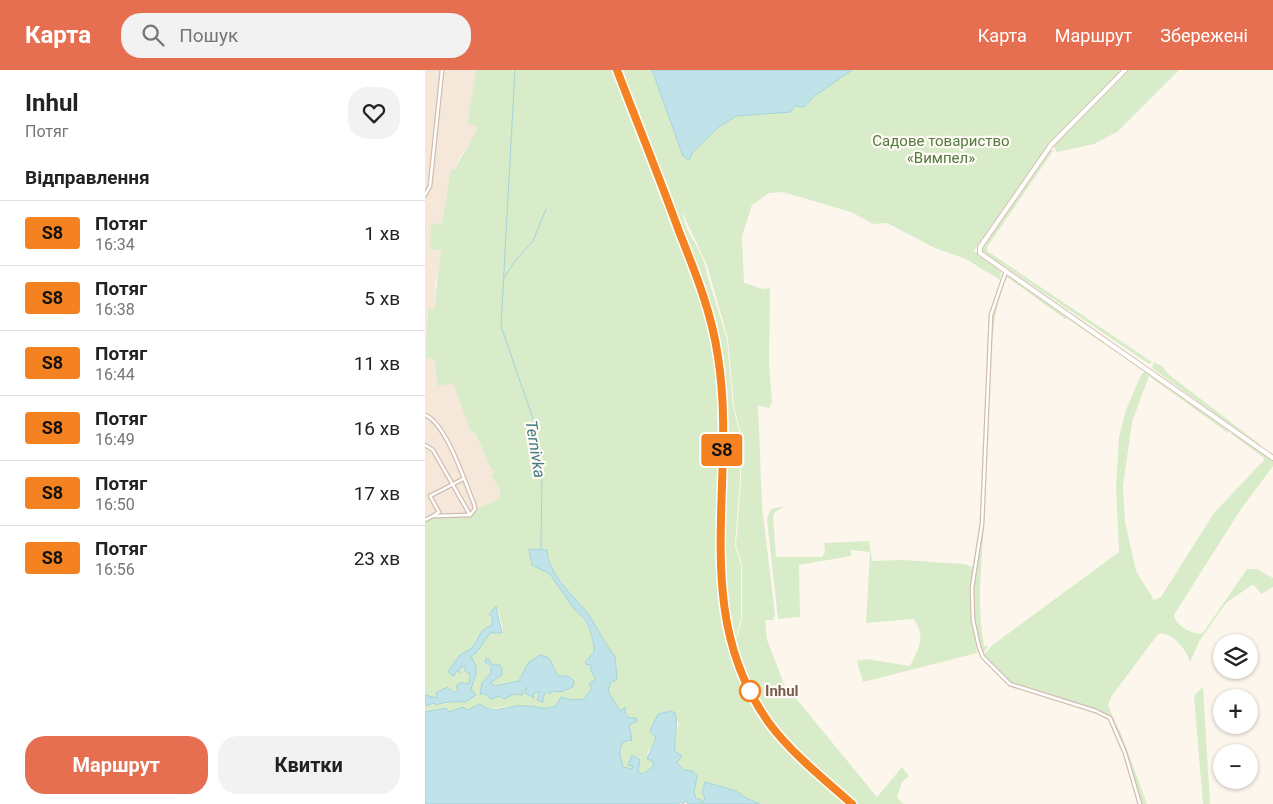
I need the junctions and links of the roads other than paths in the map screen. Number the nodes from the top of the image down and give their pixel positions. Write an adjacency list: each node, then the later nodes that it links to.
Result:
1 (442, 70): 3 (street)
2 (1125, 70): 4 (street)
3 (425, 195)
4 (1006, 271): 7 (street); 13 (street)
5 (425, 415): 8 (street)
6 (425, 445): 9 (street)
7 (1273, 458)
8 (463, 478): 9 (street); 10 (street)
9 (452, 484): 10 (street); 11 (street)
10 (469, 515): 11 (street)
11 (433, 516): 12 (street)
12 (425, 520)
13 (1140, 804)

